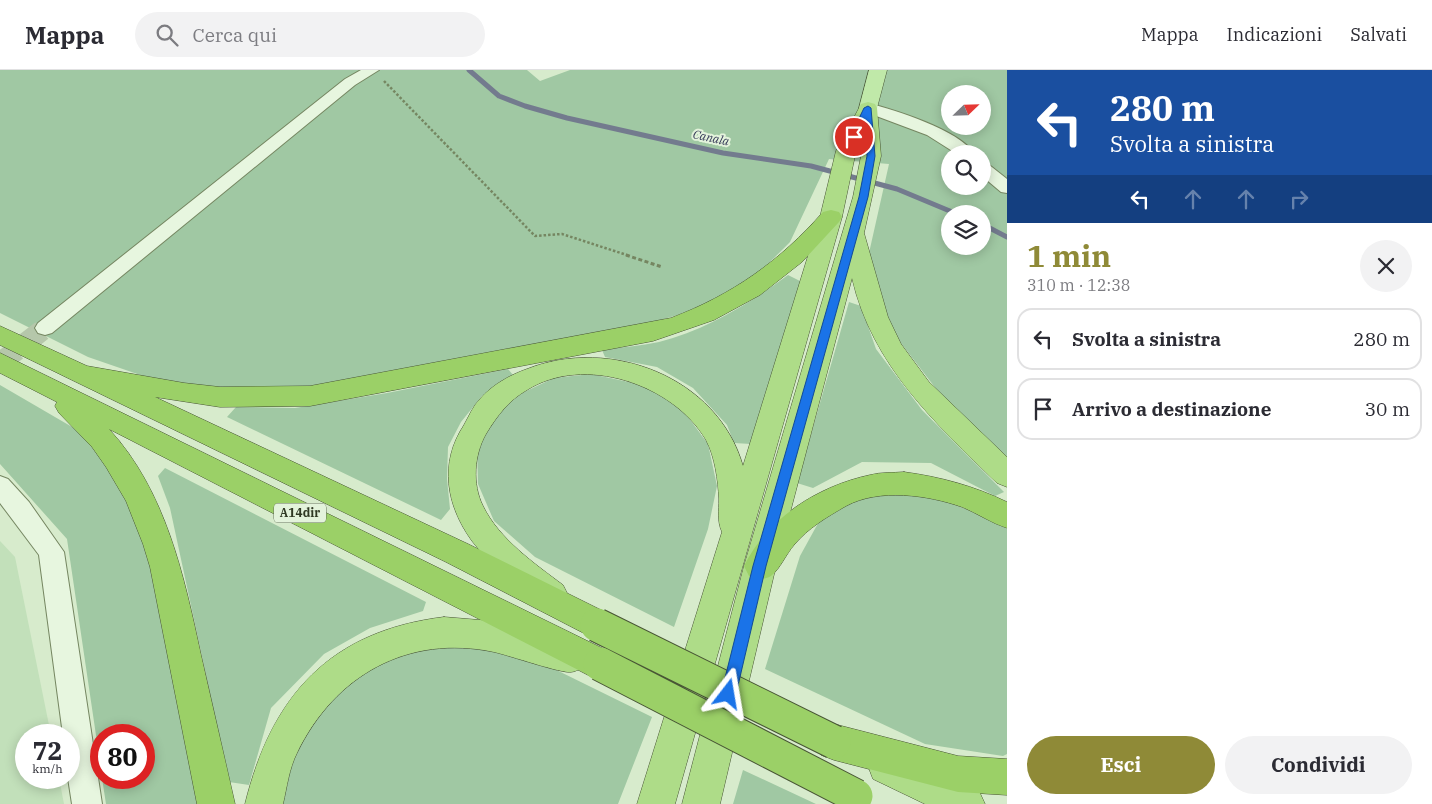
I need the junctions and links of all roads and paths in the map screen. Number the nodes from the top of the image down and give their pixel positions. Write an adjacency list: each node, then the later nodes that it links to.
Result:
1 (878, 70): 3 (main road)
2 (376, 73): 9 (path); 10 (street)
3 (868, 108): 4 (street); 7 (highway); 8 (highway)
4 (957, 145)
5 (991, 175): 6 (street)
6 (1007, 188)
7 (831, 217): 13 (highway); 17 (highway)
8 (854, 232): 14 (highway); 17 (highway)
9 (662, 267)
10 (45, 328)
11 (0, 335): 13 (highway, A14dir)
12 (12, 368): 19 (highway, A14dir); 24 (highway)
13 (76, 373): 18 (highway, A14dir)
14 (1007, 475)
15 (0, 486): 23 (street)
16 (1007, 516): 17 (highway)
17 (745, 560): 18 (highway); 26 (highway); 27 (highway)
18 (597, 625): 20 (highway, A14dir, bridge)
19 (600, 664): 22 (highway, A14dir, bridge); 25 (highway)
20 (834, 742): 21 (highway); 28 (highway)
21 (1007, 777)
22 (866, 801)
23 (87, 804)
24 (216, 804)
25 (264, 804)
26 (656, 804)
27 (702, 804)
28 (966, 804)

